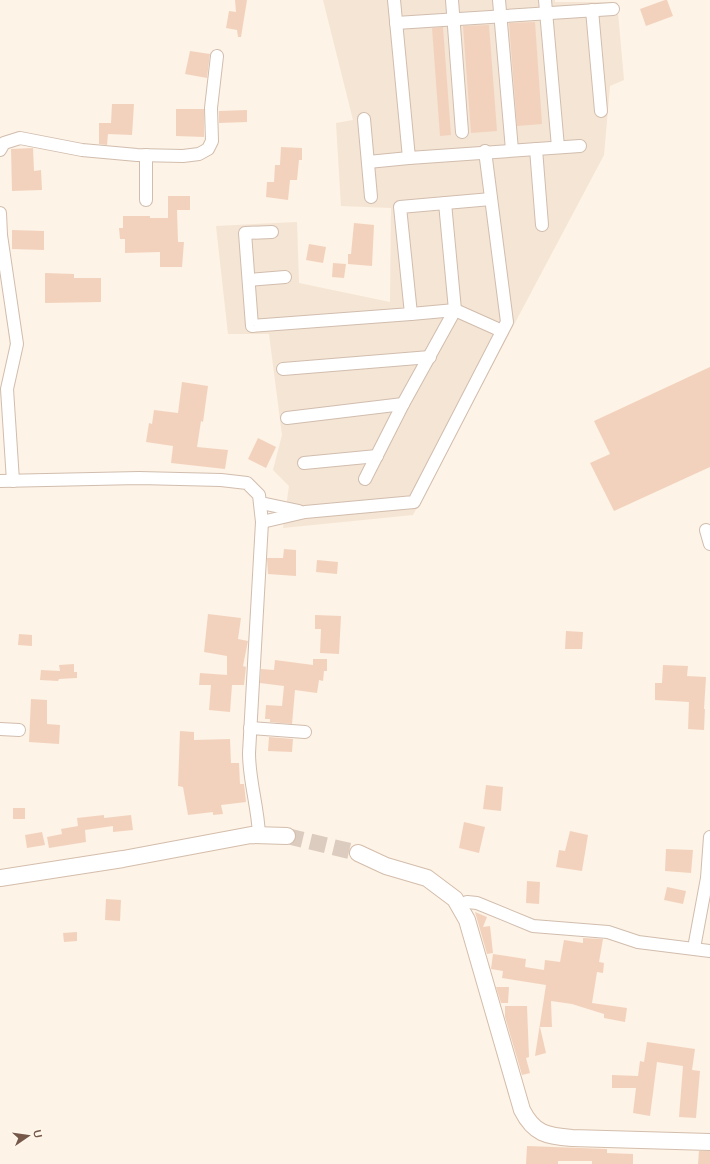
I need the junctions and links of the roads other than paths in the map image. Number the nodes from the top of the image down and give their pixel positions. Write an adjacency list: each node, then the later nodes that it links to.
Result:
1 (394, 0): 9 (street)
2 (452, 0): 8 (street)
3 (499, 0): 7 (street)
4 (546, 6): 6 (street); 7 (street); 14 (street)
5 (613, 9): 6 (street)
6 (592, 10): 11 (street)
7 (500, 16): 8 (street); 18 (street)
8 (454, 19): 9 (street); 13 (street)
9 (396, 23): 21 (street)
10 (217, 56): 20 (street)
11 (601, 111)
12 (364, 119): 22 (street)
13 (462, 132)
14 (558, 146): 15 (street); 16 (street)
15 (580, 146)
16 (536, 149): 18 (street); 28 (street)
17 (0, 150): 20 (street)
18 (512, 150): 19 (street)
19 (486, 151): 21 (street); 24 (street)
20 (146, 155): 25 (street)
21 (409, 158): 22 (street)
22 (368, 162): 23 (street)
23 (371, 197)
24 (491, 199): 26 (street); 34 (street)
25 (146, 200)
26 (445, 203): 32 (street); 33 (street)
27 (0, 213): 43 (street)
28 (542, 225)
29 (272, 232): 31 (street)
30 (285, 277): 31 (street)
31 (248, 280): 33 (street)
32 (455, 310): 33 (street); 34 (street); 35 (street)
33 (411, 314)
34 (502, 331): 45 (street)
35 (430, 357): 36 (street); 37 (street)
36 (283, 369)
37 (403, 404): 38 (street); 39 (street)
38 (287, 418)
39 (377, 456): 40 (street); 41 (street)
40 (304, 463)
41 (365, 479)
42 (0, 481): 43 (street)
43 (13, 481): 44 (street)
44 (261, 503): 45 (street); 46 (street)
45 (305, 512): 46 (street)
46 (262, 522): 49 (street)
47 (706, 530): 48 (street)
48 (710, 544)
49 (250, 728): 52 (street); 53 (street)
50 (0, 729): 51 (street)
51 (19, 730)
52 (305, 732)
53 (259, 835): 54 (street); 57 (street)
54 (287, 836)
55 (710, 837): 59 (street)
56 (358, 853): 58 (street)
57 (0, 878)
58 (460, 906): 59 (street); 61 (street)
59 (694, 948): 60 (street)
60 (710, 951)
61 (710, 1142)

